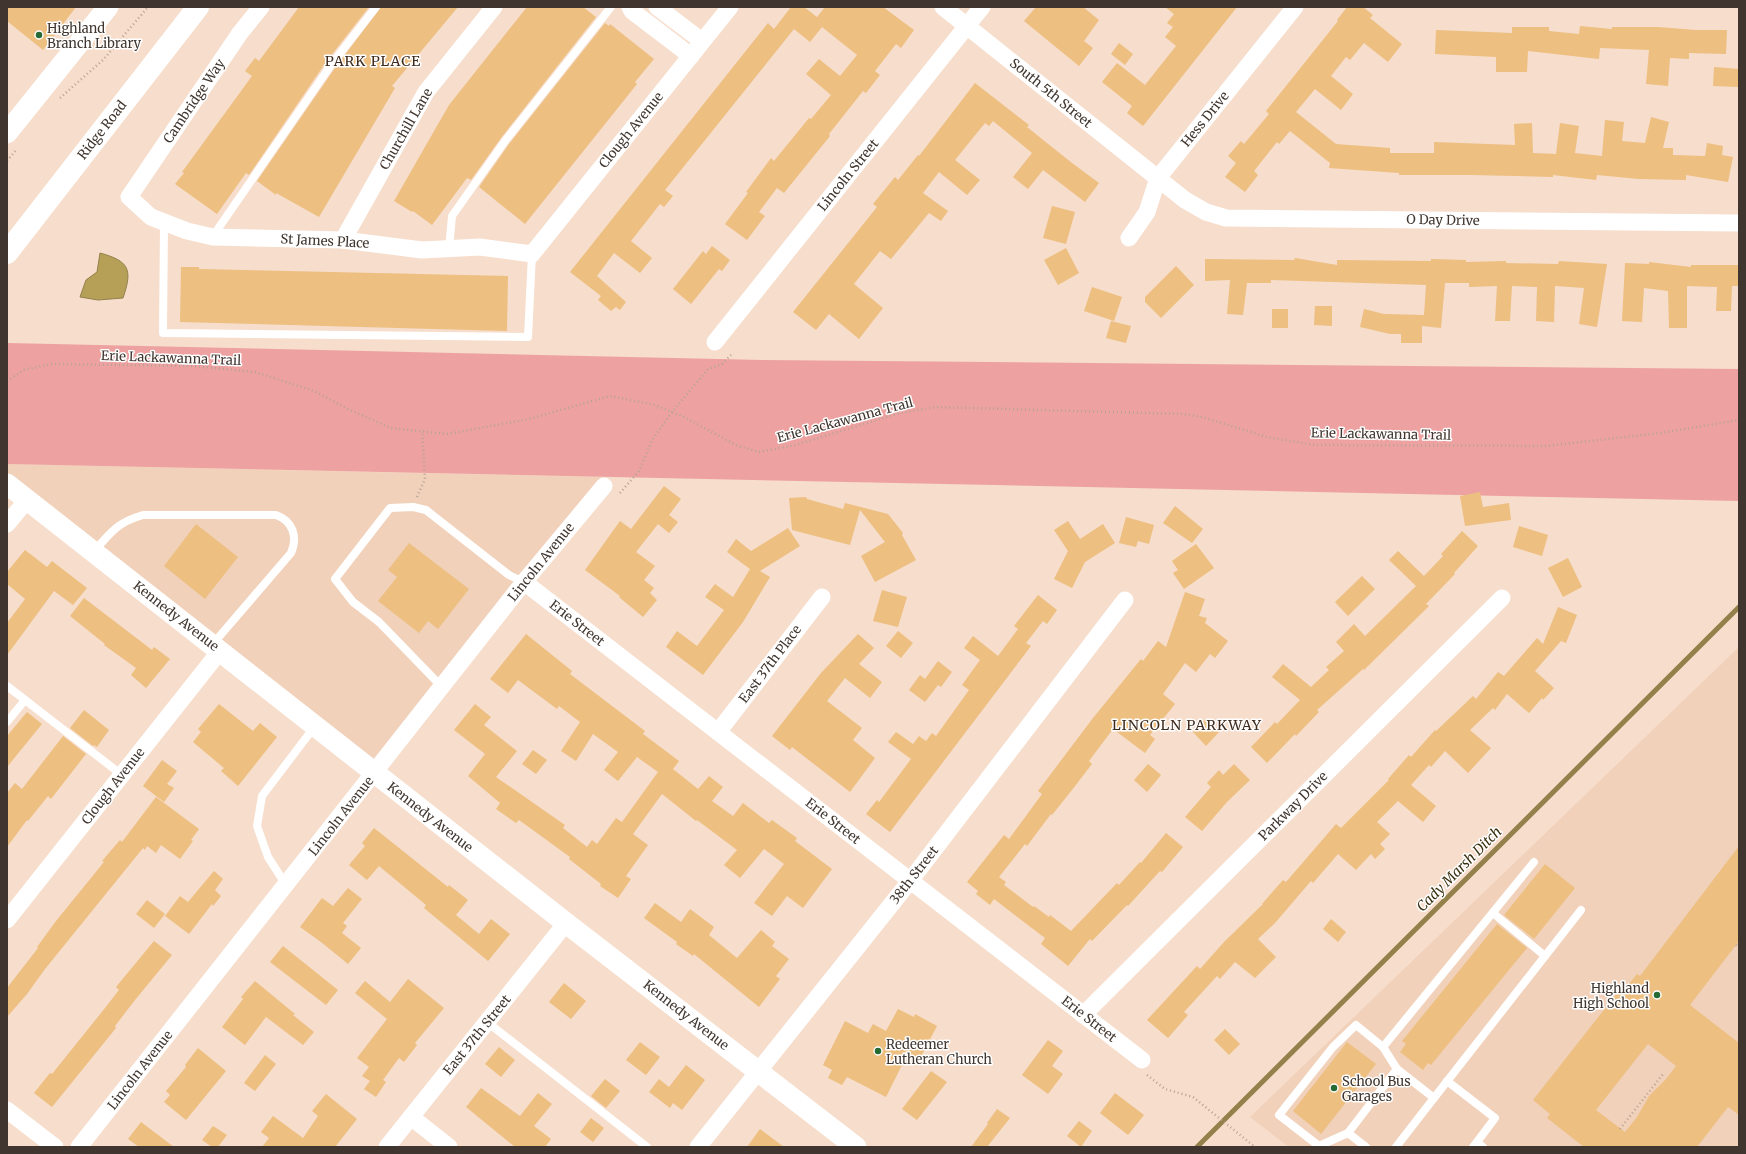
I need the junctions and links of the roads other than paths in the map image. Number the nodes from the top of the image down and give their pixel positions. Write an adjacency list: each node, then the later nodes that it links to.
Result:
1 (108, 7): 16 (street)
2 (198, 7): 25 (main road, Ridge Road)
3 (262, 7): 18 (street, Cambridge Way)
4 (376, 7): 21 (lane)
5 (494, 7): 23 (street, Churchill Lane)
6 (612, 7): 24 (lane)
7 (630, 7): 15 (street)
8 (657, 7): 14 (street)
9 (730, 7): 14 (street, Clough Avenue)
10 (943, 7): 13 (street, South 5th Street)
11 (982, 7): 13 (street, Lincoln Street)
12 (1295, 7): 17 (street, Hess Drive)
13 (967, 26): 17 (street, South 5th Street); 27 (street, Lincoln Street)
14 (702, 41): 15 (street, Clough Avenue)
15 (691, 56): 26 (street, Clough Avenue)
16 (14, 138)
17 (1158, 178): 20 (street, O Day Drive); 22 (street, Hess Drive)
18 (129, 197): 19 (street, St James Place)
19 (164, 222): 21 (street, St James Place); 26 (lane)
20 (1739, 223)
21 (213, 237): 23 (street, St James Place)
22 (1129, 238)
23 (343, 240): 24 (street, St James Place)
24 (448, 248): 26 (street, St James Place)
25 (7, 253)
26 (532, 254)
27 (715, 342)
28 (7, 484): 30 (street, Kennedy Avenue)
29 (604, 486): 33 (street, Lincoln Avenue)
30 (27, 500): 31 (street); 32 (street, Kennedy Avenue)
31 (7, 524)
32 (94, 552): 37 (street, Kennedy Avenue); 37 (lane)
33 (524, 582): 39 (street, Lincoln Avenue); 39 (lane); 43 (street, Erie Street)
34 (822, 597): 43 (street, East 37th Place)
35 (1502, 598): 54 (street, Parkway Drive)
36 (1125, 600): 47 (street, 38th Street)
37 (216, 648): 42 (street, Kennedy Avenue); 45 (street, Clough Avenue)
38 (7, 686): 40 (lane)
39 (442, 687): 44 (street, Lincoln Avenue)
40 (25, 700): 41 (lane); 45 (lane)
41 (7, 722)
42 (316, 726): 44 (street, Kennedy Avenue); 48 (lane)
43 (718, 732): 47 (street, Erie Street)
44 (375, 773): 48 (street, Lincoln Avenue); 52 (street, Kennedy Avenue)
45 (122, 775): 51 (street, Clough Avenue)
46 (1534, 862): 50 (lane)
47 (910, 881): 54 (street, Erie Street); 59 (street, 38th Street)
48 (286, 885): 67 (street, Lincoln Avenue)
49 (1581, 910): 53 (lane)
50 (1493, 913): 53 (lane); 56 (lane)
51 (7, 920)
52 (566, 923): 55 (street, East 37th Street); 59 (street, Kennedy Avenue)
53 (1546, 956): 60 (lane)
54 (1083, 1015): 57 (street, Erie Street)
55 (487, 1022): 63 (street, East 37th Street); 70 (lane)
56 (1383, 1047): 58 (lane); 64 (lane)
57 (1142, 1060)
58 (1397, 1069): 61 (lane); 64 (lane)
59 (759, 1071): 71 (street, 38th Street); 72 (street, Kennedy Avenue)
60 (1446, 1081): 61 (lane); 65 (lane)
61 (1434, 1098): 74 (lane)
62 (7, 1110): 66 (street)
63 (411, 1117): 68 (street, East 37th Street); 69 (street)
64 (1348, 1134): 73 (lane)
65 (1478, 1145)
66 (55, 1147)
67 (79, 1147)
68 (387, 1147)
69 (449, 1147)
70 (647, 1147)
71 (698, 1147)
72 (856, 1147)
73 (1366, 1147)
74 (1396, 1147)

